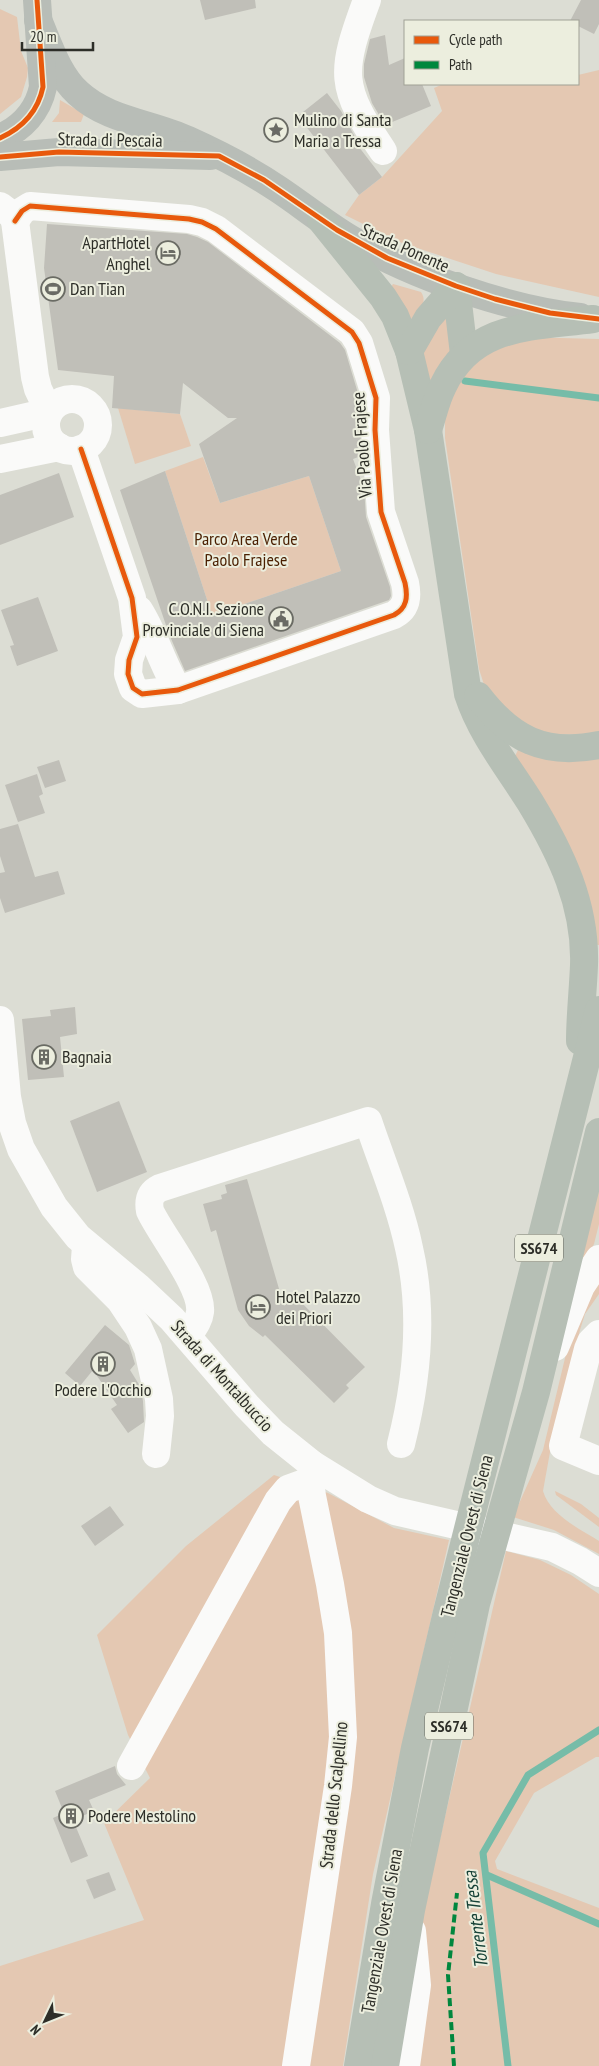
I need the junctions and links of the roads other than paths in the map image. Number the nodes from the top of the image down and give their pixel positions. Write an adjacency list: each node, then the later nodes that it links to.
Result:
1 (367, 0): 5 (street)
2 (38, 10): 3 (main road); 7 (main road, Strada Ponente)
3 (0, 138)
4 (0, 142): 6 (main road, Strada di Pescaia)
5 (383, 151)
6 (60, 152): 7 (main road, Strada di Pescaia); 8 (main road, Strada di Pescaia)
7 (219, 156): 10 (main road, Strada Ponente)
8 (0, 157)
9 (8, 213): 15 (street, Via Paolo Frajese); 22 (street, Via Paolo Frajese)
10 (321, 220): 11 (main road, Strada Ponente); 13 (highway)
11 (456, 286): 12 (main road, Strada Ponente); 13 (highway); 14 (highway)
12 (596, 319): 14 (highway)
13 (409, 351): 17 (highway)
14 (464, 354): 17 (highway)
15 (49, 412): 16 (street); 18 (street, Via Paolo Frajese); 18 (street)
16 (0, 423)
17 (428, 430): 21 (highway)
18 (70, 448): 19 (street); 20 (street, Via Paolo Frajese)
19 (0, 459)
20 (132, 598): 22 (street, Via Paolo Frajese); 22 (street, Via Paolo Frajese)
21 (465, 675): 23 (highway); 26 (highway)
22 (178, 690)
23 (599, 745)
24 (599, 1010): 26 (highway, Tangenziale Ovest di Siena / SS674)
25 (0, 1020): 28 (street, Strada di Montalbuccio)
26 (578, 1094): 41 (highway, Tangenziale Ovest di Siena / SS674)
27 (599, 1132): 32 (highway, Tangenziale Ovest di Siena / SS674)
28 (87, 1245): 31 (street, Strada di Montalbuccio); 34 (street)
29 (599, 1259): 32 (street)
30 (599, 1334): 35 (street)
31 (188, 1336): 33 (street); 36 (street, Strada di Montalbuccio)
32 (536, 1392): 39 (highway, Tangenziale Ovest di Siena / SS674)
33 (401, 1444)
34 (156, 1454)
35 (599, 1461)
36 (312, 1473): 37 (street, Strada di Montalbuccio); 38 (street); 40 (street, Strada dello Scalpellino)
37 (599, 1573)
38 (131, 1766)
39 (411, 1910): 42 (highway, Tangenziale Ovest di Siena / SS674); 43 (street)
40 (296, 2066)
41 (358, 2066)
42 (385, 2066)
43 (406, 2066)

